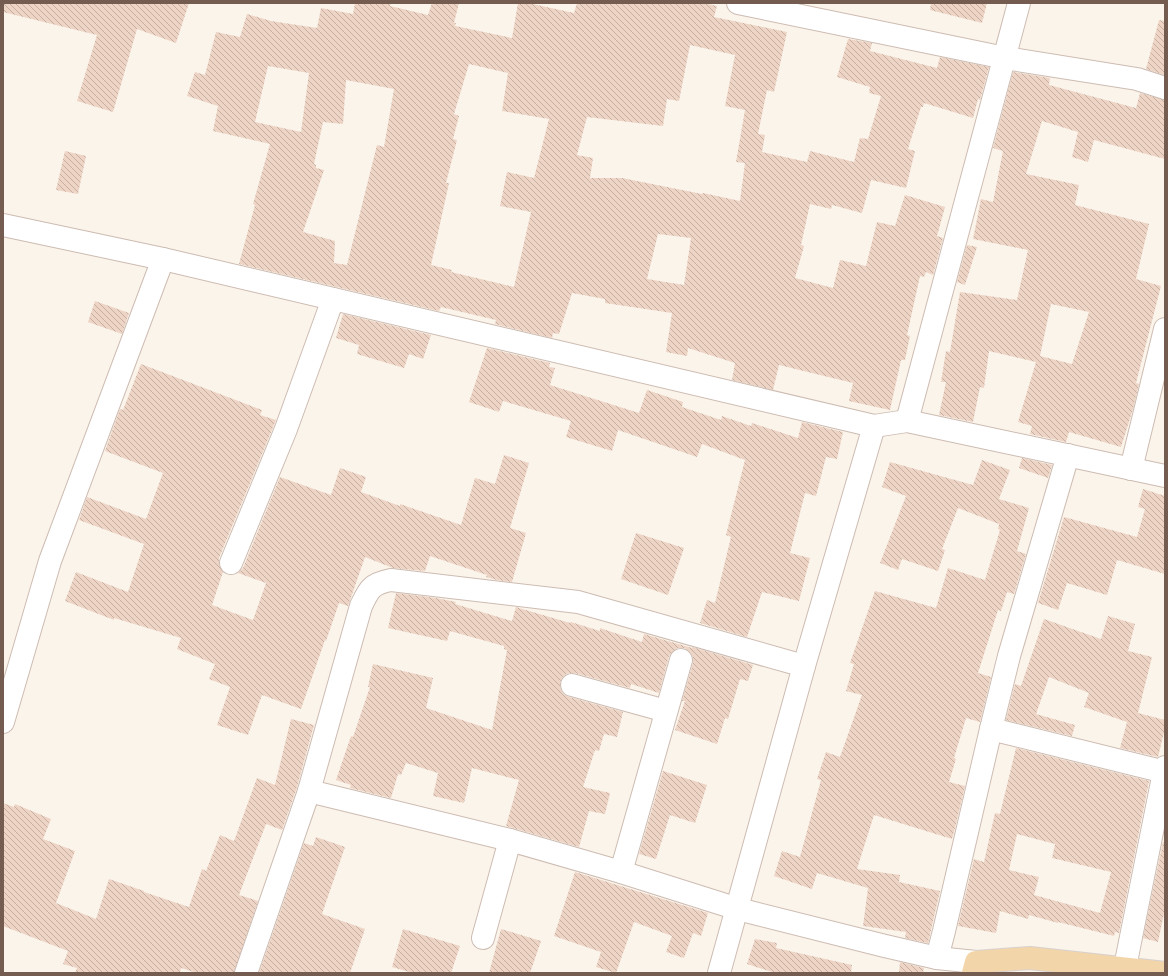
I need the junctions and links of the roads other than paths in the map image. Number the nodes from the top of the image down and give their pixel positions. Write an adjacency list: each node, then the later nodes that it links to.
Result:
1 (738, 3): 3 (street)
2 (1019, 3): 3 (street)
3 (1005, 58): 4 (street); 9 (street)
4 (1165, 88)
5 (3, 225): 6 (street)
6 (163, 259): 7 (street); 19 (street)
7 (333, 299): 10 (street); 14 (street)
8 (1165, 329): 12 (street)
9 (907, 421): 10 (street); 11 (street)
10 (874, 426): 16 (street)
11 (1068, 455): 12 (street); 20 (street)
12 (1131, 469): 13 (street)
13 (1165, 476)
14 (231, 563)
15 (681, 660): 18 (street)
16 (804, 666): 22 (street); 25 (street)
17 (572, 685): 18 (street)
18 (666, 711): 24 (street)
19 (3, 722)
20 (991, 729): 21 (street); 27 (street)
21 (1165, 770): 29 (street)
22 (309, 791): 23 (street); 30 (street)
23 (510, 840): 24 (street); 26 (street)
24 (621, 872): 25 (street)
25 (738, 909): 27 (street); 31 (street)
26 (483, 938)
27 (937, 958): 28 (street)
28 (974, 967): 29 (main road)
29 (1125, 967): 32 (main road)
30 (246, 973)
31 (719, 973)
32 (1165, 973)

